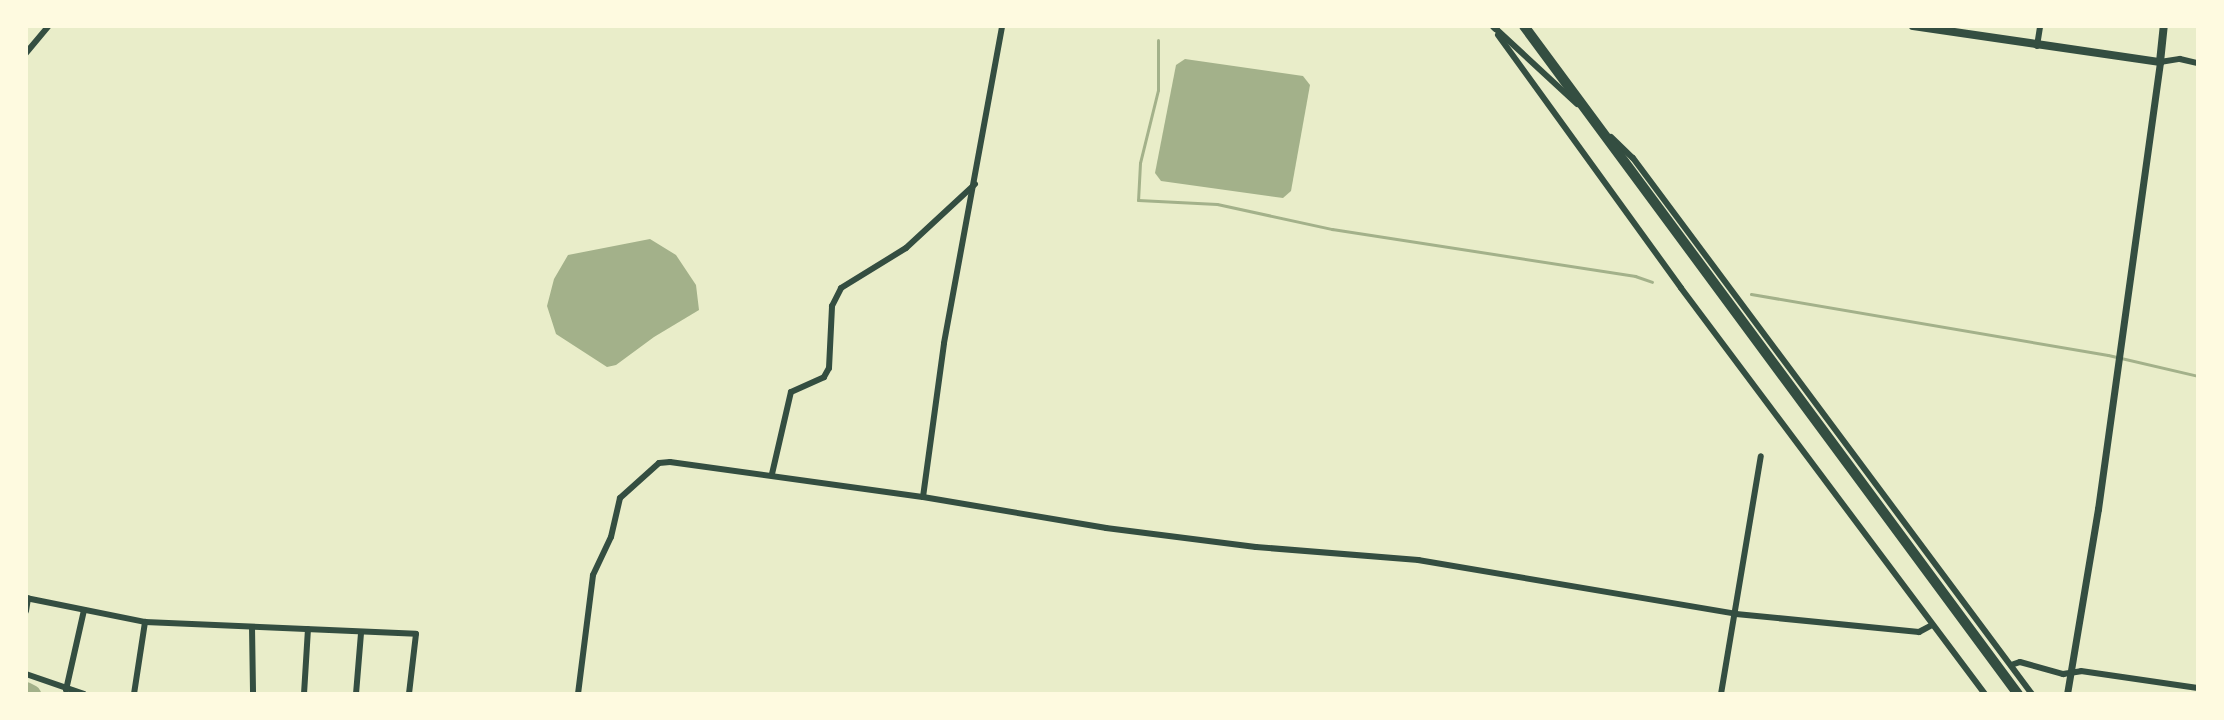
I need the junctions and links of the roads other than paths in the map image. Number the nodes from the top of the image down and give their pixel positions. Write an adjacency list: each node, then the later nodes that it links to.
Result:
1 (47, 26): 9 (street)
2 (1002, 26): 12 (street)
3 (1524, 26): 40 (highway)
4 (1913, 26): 8 (main road)
5 (2040, 26): 8 (street)
6 (2164, 26): 10 (main road)
7 (1494, 27): 21 (street); 25 (street)
8 (2037, 47): 10 (main road)
9 (26, 53)
10 (2160, 62): 11 (street); 26 (street)
11 (2198, 63)
12 (975, 184): 14 (street); 15 (street)
13 (1761, 456): 19 (street)
14 (772, 474): 15 (street); 37 (street)
15 (923, 497): 19 (street)
16 (27, 598): 17 (street); 18 (street)
17 (84, 610): 20 (street); 29 (street)
18 (26, 611)
19 (1736, 614): 21 (street); 38 (street)
20 (145, 622): 22 (street); 32 (street)
21 (1932, 625): 39 (street)
22 (252, 627): 23 (street); 33 (street)
23 (308, 629): 24 (street); 34 (street)
24 (361, 633): 35 (street); 36 (street)
25 (2011, 665): 26 (street); 41 (street)
26 (2071, 672): 28 (street); 30 (street)
27 (26, 674): 29 (street)
28 (2198, 688)
29 (66, 690): 31 (street)
30 (2068, 690): 42 (street)
31 (84, 694)
32 (134, 694)
33 (253, 694)
34 (304, 694)
35 (356, 694)
36 (409, 694)
37 (578, 694)
38 (1721, 694)
39 (1985, 694)
40 (2018, 694)
41 (2032, 694)
42 (2061, 694)

